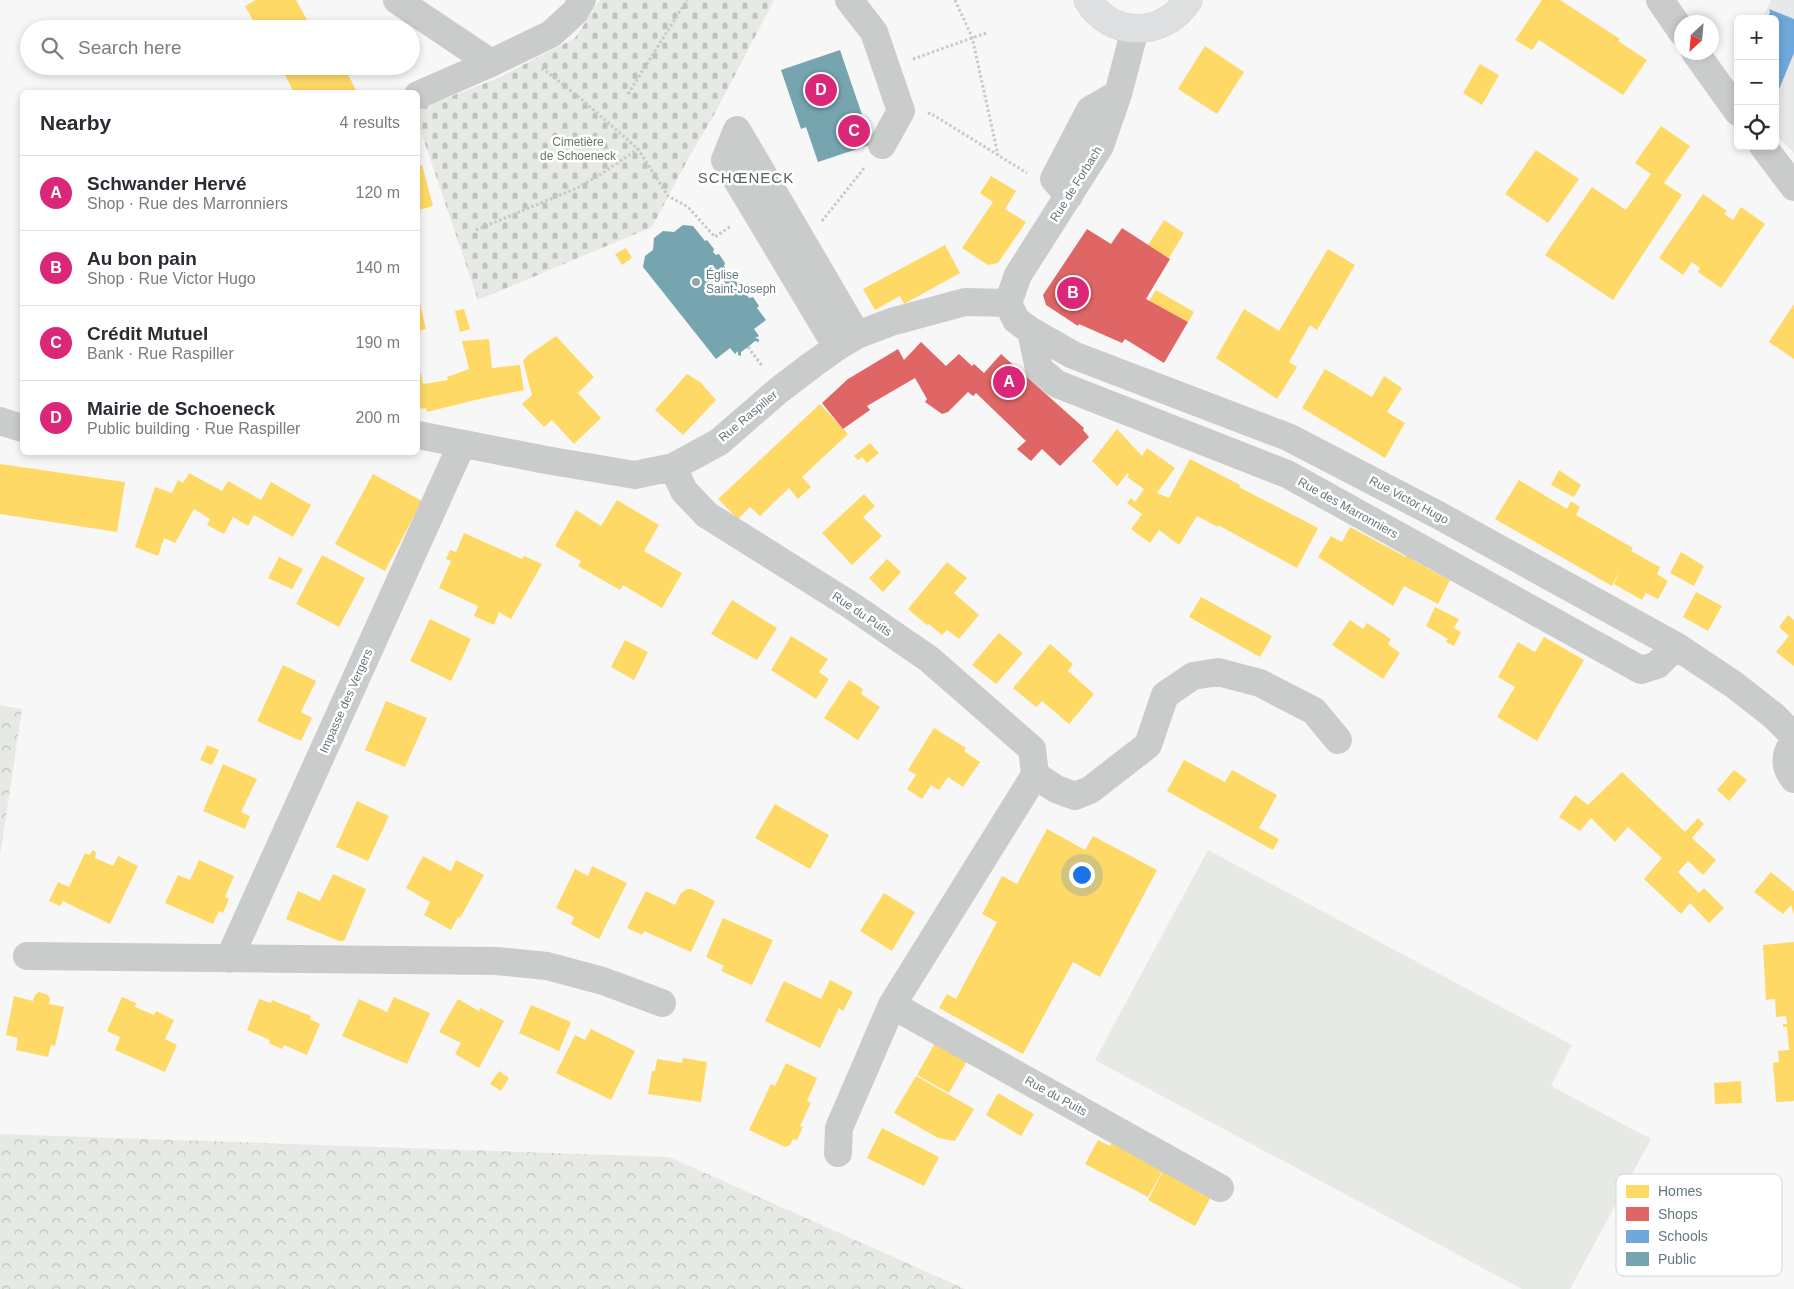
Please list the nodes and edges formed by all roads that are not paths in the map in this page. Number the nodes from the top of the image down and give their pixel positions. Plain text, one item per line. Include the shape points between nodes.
1 (397, 0) edge
2 (582, 0) edge
3 (849, 0) edge
4 (1088, 0) edge
5 (1188, 0) edge
6 (1660, 0) edge
7 (1674, 20) edge
8 (1135, 29) junction
9 (1701, 60) edge
10 (491, 63) junction
11 (420, 94) edge
12 (1734, 106) edge
13 (888, 134) road end
14 (1766, 150) edge
15 (1794, 187) edge
16 (1008, 303) junction
17 (1031, 331) junction
18 (847, 341) junction
19 (0, 421) edge
20 (20, 427) edge
21 (420, 435) edge
22 (462, 444) junction
23 (672, 467) junction
24 (1676, 646) junction
25 (1794, 736) edge
26 (1338, 740) dead end
27 (1794, 742) edge
28 (1035, 775) junction
29 (1794, 779) edge
30 (27, 956) dead end
31 (229, 959) junction
32 (662, 1003) dead end
33 (892, 1005) junction
34 (838, 1153) dead end
35 (1220, 1188) dead end

1 - 10 street
2 - 10 street via 575,12 551,34
3 - 13 street via 874,32 901,111
4 - 8 main road via 1105,19
5 - 8 main road via 1168,21
6 - 7 street
8 - 16 street, Rue de Forbach via 1118,94 1090,110 1054,179 1070,196 1018,275
9 - 12 street
10 - 11 street
14 - 15 street
16 - 17 street, Rue Victor Hugo via 1016,320
16 - 18 street, Rue Raspiller via 965,302 891,322
17 - 24 street, Rue Victor Hugo via 1072,355 1288,438
17 - 24 street, Rue des Marronniers via 1039,369 1058,384 1287,474 1641,670 1657,665
18 - 18 street via 804,244 737,130 724,160
18 - 23 street, Rue Raspiller via 780,390 719,442
19 - 20 street
21 - 22 street, Rue Raspiller
22 - 23 street, Rue Raspiller via 635,475
22 - 31 street, Impasse des Vergers
23 - 28 street, Rue du Puits via 684,491 707,515 852,606 929,659 1032,749
24 - 25 street, Rue Victor Hugo via 1734,684
26 - 28 street via 1314,711 1260,683 1218,672 1193,676 1165,694 1148,745 1090,790 1075,796 1056,790
27 - 29 street via 1786,762
28 - 33 street
30 - 31 street
31 - 32 street via 496,961 547,966 603,980
33 - 34 street via 839,1128
33 - 35 street, Rue du Puits

